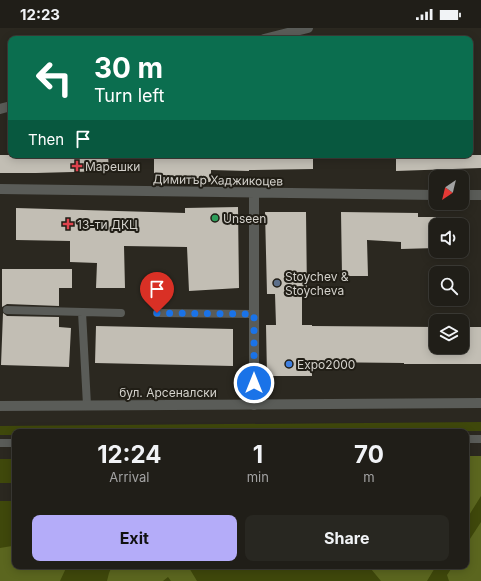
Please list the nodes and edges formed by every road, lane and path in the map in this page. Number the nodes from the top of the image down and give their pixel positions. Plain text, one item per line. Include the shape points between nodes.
1 (308, 28) edge
2 (276, 36) edge
3 (0, 189) edge
4 (254, 193) junction
5 (429, 195) edge
6 (469, 195) edge
7 (481, 195) edge
8 (6, 310) dead end
9 (82, 312) junction
10 (121, 313) dead end
11 (157, 313) dead end
12 (254, 314) junction
13 (481, 403) edge
14 (87, 405) junction
15 (254, 405) junction
16 (0, 406) edge
17 (481, 438) edge
18 (469, 439) edge
19 (0, 443) edge
20 (12, 443) edge

1 - 2 street
3 - 4 street, Димитър Хаджикоцев
4 - 5 street, Димитър Хаджикоцев
4 - 12 street
6 - 7 street
8 - 9 lane
9 - 10 lane
9 - 14 lane
11 - 12 lane
12 - 15 street
13 - 15 street, бул. Арсеналски
14 - 15 street, бул. Арсеналски
14 - 16 street, бул. Арсеналски
17 - 18 lane
19 - 20 lane

